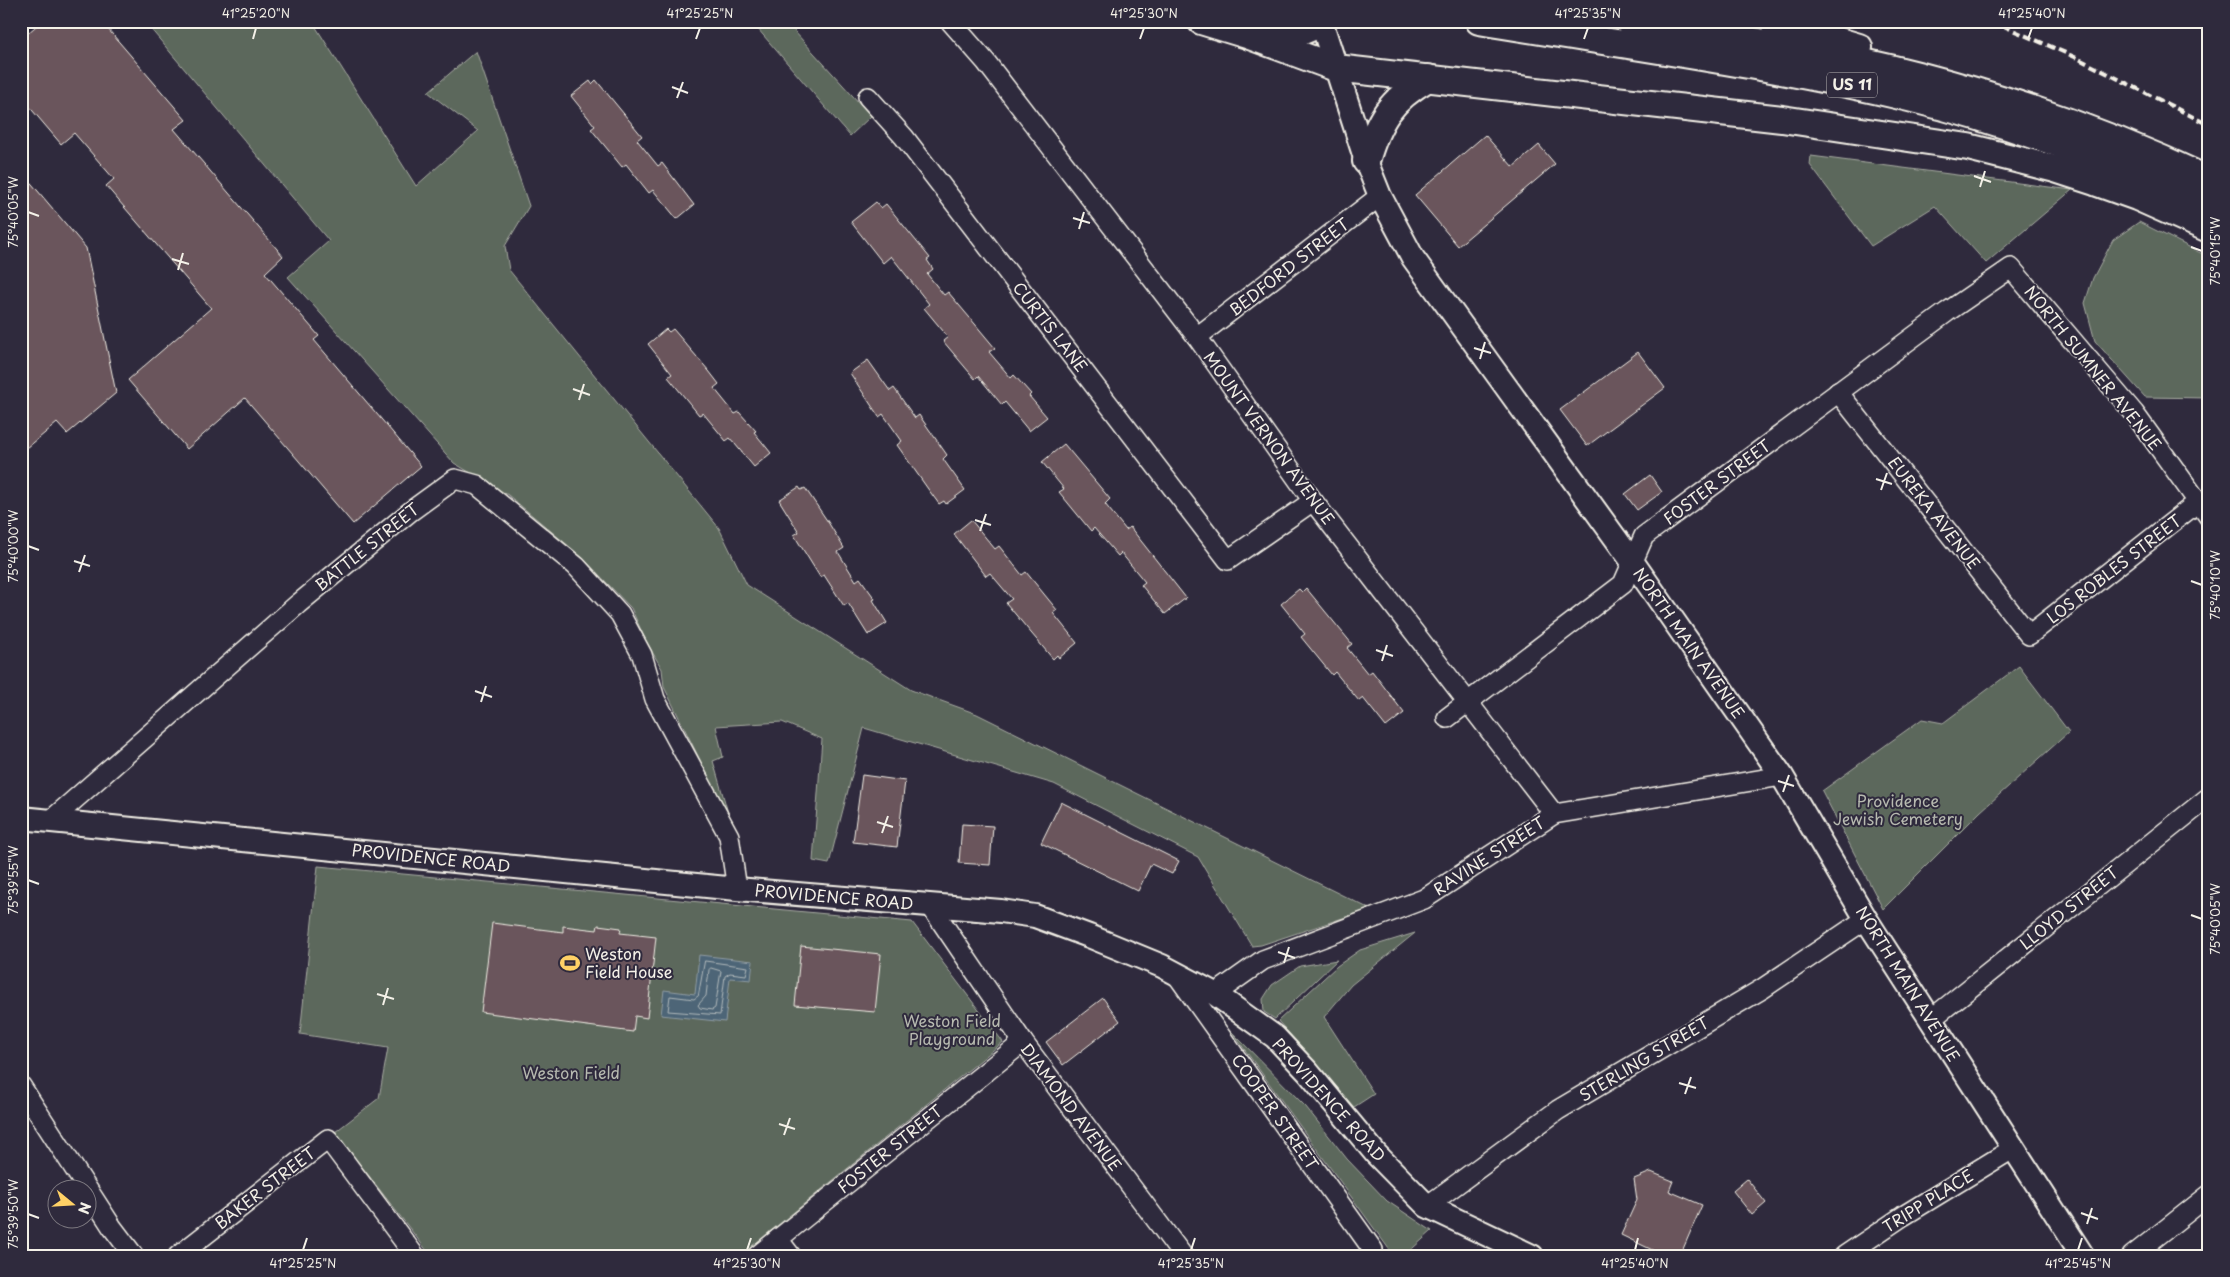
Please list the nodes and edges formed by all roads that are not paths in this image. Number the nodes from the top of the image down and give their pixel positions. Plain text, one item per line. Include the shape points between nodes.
1 (950, 21) edge
2 (1201, 21) edge
3 (1479, 21) edge
4 (1629, 21) edge
5 (1773, 21) edge
6 (1321, 22) edge
7 (1247, 35) junction
8 (1336, 68) junction
9 (1428, 78) junction
10 (868, 97) dead end
11 (2046, 114) junction
12 (1366, 161) junction
13 (2209, 180) edge
14 (1380, 196) junction
15 (2209, 207) edge
16 (2209, 229) edge
17 (2011, 268) joint
18 (1197, 338) junction
19 (1838, 392) junction
20 (1313, 501) junction
21 (2203, 509) edge
22 (1632, 561) junction
23 (2029, 635) joint
24 (1469, 703) junction
25 (1447, 718) dead end
26 (1782, 776) junction
27 (2209, 797) edge
28 (1554, 814) junction
29 (21, 818) edge
30 (50, 821) junction
31 (737, 889) junction
32 (930, 905) junction
33 (1866, 919) junction
34 (1176, 974) junction
35 (1215, 994) junction
36 (1930, 1020) junction
37 (1023, 1042) junction
38 (21, 1086) edge
39 (2014, 1148) junction
40 (2209, 1195) edge
41 (1427, 1206) junction
42 (778, 1239) junction
43 (1373, 1250) dead end
44 (134, 1256) edge
45 (178, 1256) edge
46 (415, 1256) edge
47 (757, 1256) edge
48 (791, 1256) edge
49 (1183, 1256) edge
50 (1532, 1256) edge
51 (1844, 1256) edge
52 (2084, 1256) edge
53 (2132, 1256) edge

1 - 18 street, MOUNT VERNON AVENUE via 986,62
2 - 7 highway
3 - 15 highway, US 11 via 1781,71 1911,98 2029,133 2099,159
4 - 11 highway, US 11 via 1849,59 1917,75
5 - 11 highway via 1887,56
6 - 7 highway via 1280,38
6 - 8 main road, NORTH MAIN AVENUE
7 - 8 highway
8 - 9 highway
8 - 12 main road, NORTH MAIN AVENUE
9 - 12 highway via 1389,108 1373,136
9 - 16 highway via 1782,118 1968,147 2095,182
10 - 20 street, CURTIS LANE via 904,137 1228,560
11 - 13 highway, US 11 via 2108,136
12 - 14 main road, NORTH MAIN AVENUE
14 - 18 street, BEDFORD STREET
14 - 22 main road, NORTH MAIN AVENUE via 1396,229 1428,279
17 - 19 street, FOSTER STREET
17 - 21 street, NORTH SUMNER AVENUE via 2134,413
18 - 20 street, MOUNT VERNON AVENUE
19 - 22 street, FOSTER STREET via 1644,536
19 - 23 street, EUREKA AVENUE
20 - 24 street, MOUNT VERNON AVENUE
21 - 23 street, LOS ROBLES STREET
22 - 24 street, FOSTER STREET via 1623,584
22 - 26 main road, NORTH MAIN AVENUE
24 - 25 street, FOSTER STREET
24 - 28 street, MOUNT VERNON AVENUE
26 - 28 street, RAVINE STREET
26 - 33 main road, NORTH MAIN AVENUE
27 - 36 street, LLOYD STREET
28 - 35 street, RAVINE STREET via 1424,899 1263,960
29 - 30 main road, PROVIDENCE ROAD
30 - 31 main road, PROVIDENCE ROAD
30 - 31 street, BATTLE STREET via 298,604 411,510 455,479 477,485 576,566 620,614 642,655 655,699 729,836
31 - 32 main road, PROVIDENCE ROAD
32 - 34 main road, PROVIDENCE ROAD via 1035,916
32 - 37 street, DIAMOND AVENUE
33 - 36 main road, NORTH MAIN AVENUE
33 - 41 street, STERLING STREET via 1762,989 1558,1110
34 - 35 main road, PROVIDENCE ROAD
34 - 43 street, COOPER STREET
35 - 41 main road, PROVIDENCE ROAD via 1275,1037 1376,1154
36 - 39 main road, NORTH MAIN AVENUE
37 - 42 street, FOSTER STREET
37 - 49 street, DIAMOND AVENUE
38 - 44 street
39 - 51 street, TRIPP PLACE
39 - 52 main road, NORTH MAIN AVENUE
40 - 53 street
41 - 50 main road, PROVIDENCE ROAD
42 - 47 street, FOSTER STREET
42 - 48 street
45 - 46 street, BAKER STREET via 328,1139

